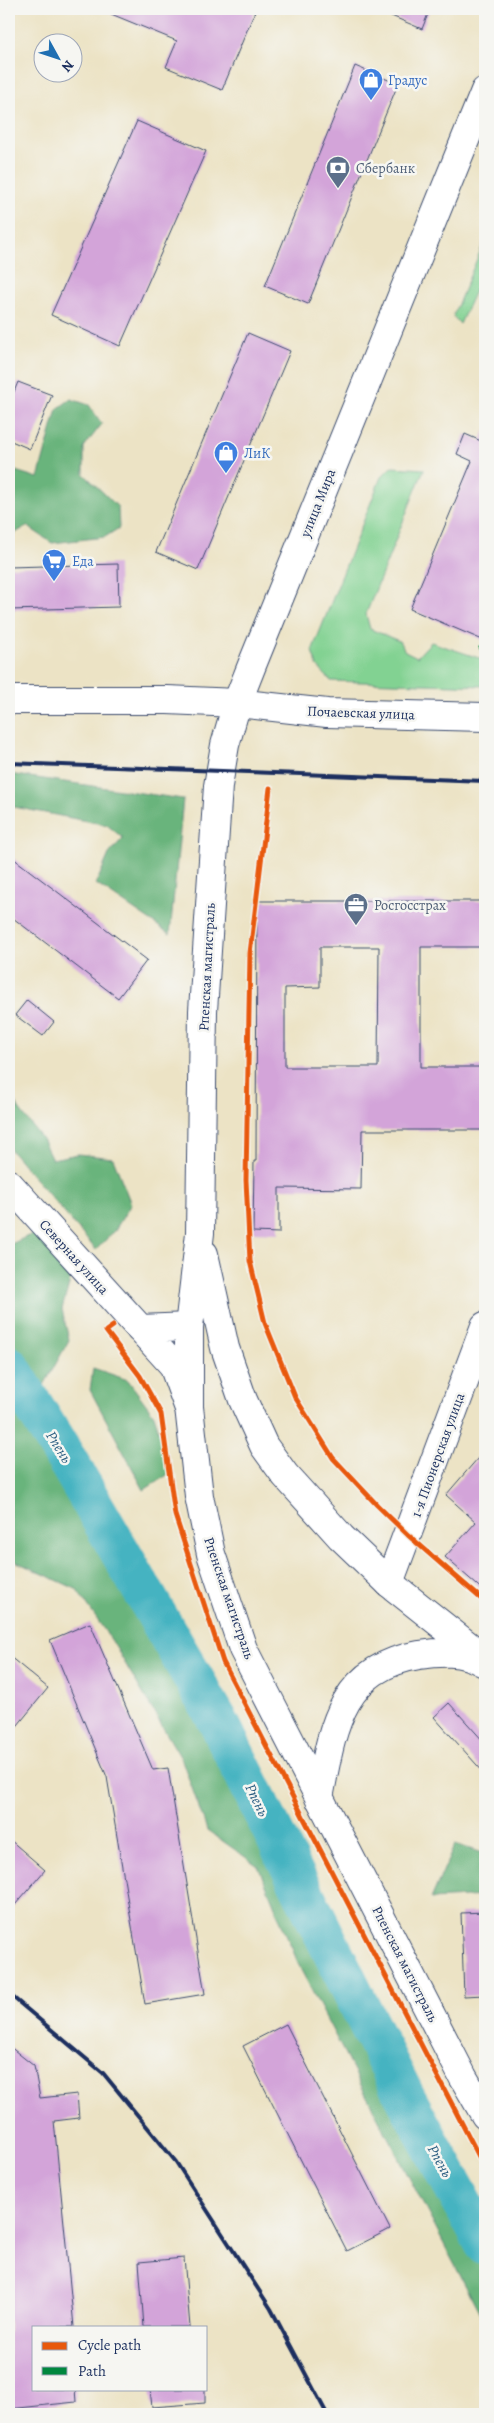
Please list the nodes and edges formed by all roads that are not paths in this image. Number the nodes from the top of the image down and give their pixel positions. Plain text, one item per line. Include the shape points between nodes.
1 (485, 91) edge
2 (9, 700) edge
3 (237, 703) junction
4 (485, 717) edge
5 (9, 1184) edge
6 (200, 1233) junction
7 (485, 1326) edge
8 (189, 1327) junction
9 (140, 1329) junction
10 (189, 1407) junction
11 (389, 1583) junction
12 (485, 1659) edge
13 (485, 1664) edge
14 (319, 1798) junction
15 (463, 2077) junction
16 (485, 2094) edge
17 (485, 2115) edge

1 - 3 main road, улица Мира
2 - 3 main road
3 - 4 main road, Почаевская улица via 327,713
3 - 6 main road, Рпенская магистраль via 218,786 212,871 204,1011
5 - 9 main road, Северная улица
6 - 8 main road, Рпенская магистраль
6 - 11 main road, Рпенская магистраль via 225,1348 242,1400 264,1446 341,1537
7 - 11 main road, 1-я Пионерская улица
8 - 9 main road
8 - 10 main road, Рпенская магистраль
9 - 10 main road, Северная улица via 173,1365
10 - 14 main road, Рпенская магистраль via 199,1496 214,1564 243,1649
11 - 12 main road, Рпенская магистраль
13 - 14 main road via 472,1656 441,1651 386,1663 362,1680 344,1704 332,1735
14 - 15 main road, Рпенская магистраль
15 - 16 main road, Рпенская магистраль
15 - 17 main road, Рпенская магистраль

